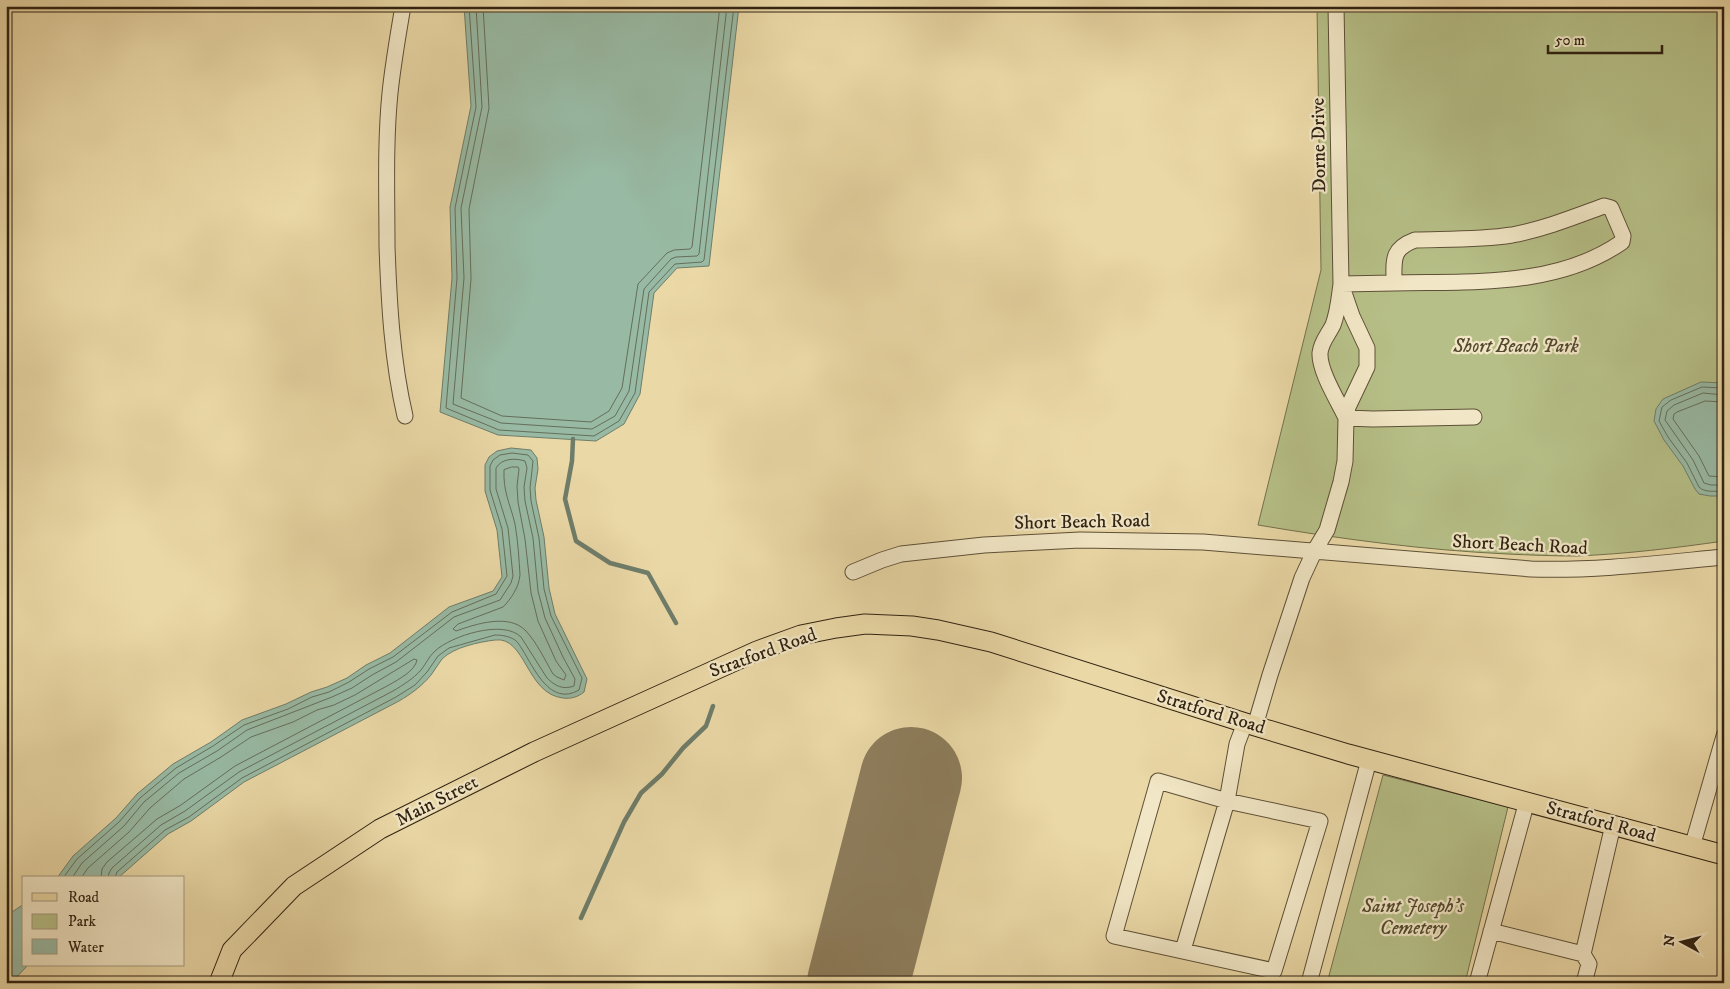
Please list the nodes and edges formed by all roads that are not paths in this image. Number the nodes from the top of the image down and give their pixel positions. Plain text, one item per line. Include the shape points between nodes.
1 (403, 6) edge
2 (1336, 6) edge
3 (1394, 283) junction
4 (1342, 284) junction
5 (405, 416) dead end
6 (1474, 417) dead end
7 (1346, 418) junction
8 (1315, 550) junction
9 (1724, 557) edge
10 (853, 572) dead end
11 (700, 676) joint
12 (1250, 725) junction
13 (1724, 736) edge
14 (1369, 760) junction
15 (1227, 800) junction
16 (1527, 801) junction
17 (1613, 825) junction
18 (1692, 847) junction
19 (1724, 855) edge
20 (1491, 932) junction
21 (1183, 950) junction
22 (1583, 954) junction
23 (219, 983) edge
24 (1309, 983) edge
25 (1477, 983) edge
26 (1584, 983) edge

1 - 5 street via 390,94 387,215 391,329
2 - 4 street, Dorne Drive
3 - 3 street via 1530,277 1590,261 1622,242 1624,236 1611,208 1604,206 1512,235 1415,240 1405,244 1395,255
3 - 4 street
4 - 7 street, Dorne Drive via 1352,316 1366,343 1368,356 1365,373 1351,398
4 - 7 street, Dorne Drive via 1338,309 1321,347 1320,360
6 - 7 street
7 - 8 street, Dorne Drive via 1341,482 1327,530
8 - 9 street, Short Beach Road via 1557,570
8 - 10 street, Short Beach Road via 1203,542 1080,540 984,545 901,554
8 - 12 street
11 - 12 main road, Stratford Road via 800,635 865,624 912,626 991,642
11 - 23 main road, Main Street via 534,752 380,829 294,886 232,950
12 - 14 main road, Stratford Road
12 - 15 street via 1237,744
13 - 18 street
14 - 16 main road, Stratford Road
14 - 24 street
15 - 21 street
15 - 21 street via 1158,781 1114,936
15 - 21 street via 1320,821 1274,972
16 - 17 main road, Stratford Road
16 - 20 street
17 - 18 main road, Stratford Road
17 - 22 street
18 - 19 main road, Stratford Road
20 - 22 street
20 - 25 street
22 - 26 street via 1589,964

